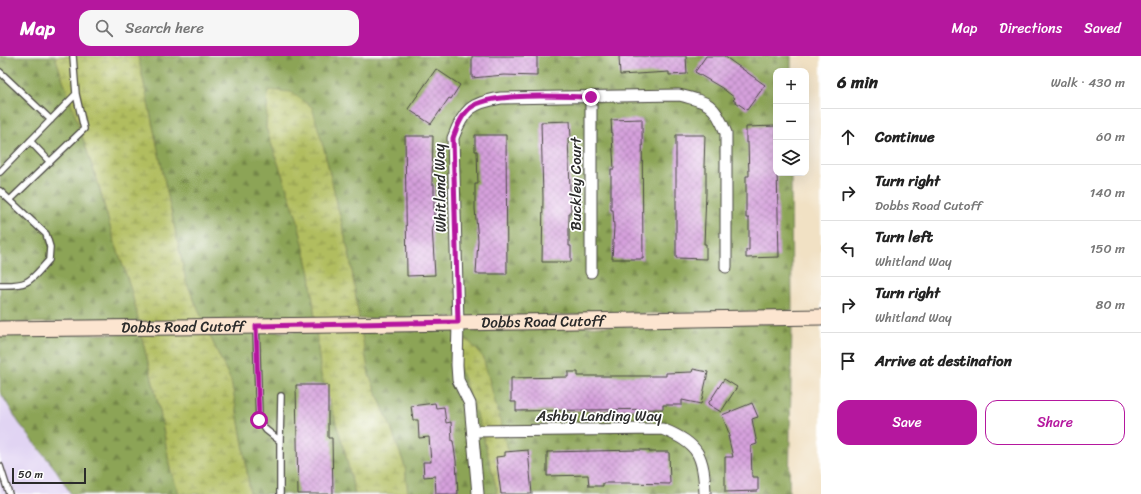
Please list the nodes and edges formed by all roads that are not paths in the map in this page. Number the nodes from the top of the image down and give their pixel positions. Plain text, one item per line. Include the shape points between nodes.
1 (73, 56) edge
2 (0, 72) edge
3 (76, 94) junction
4 (591, 97) junction
5 (52, 120) junction
6 (30, 142) junction
7 (50, 162) junction
8 (0, 172) edge
9 (0, 191) edge
10 (10, 200) junction
11 (726, 267) dead end
12 (591, 272) dead end
13 (0, 285) edge
14 (821, 317) edge
15 (458, 322) junction
16 (256, 326) junction
17 (0, 329) edge
18 (281, 396) dead end
19 (474, 431) junction
20 (280, 441) junction
21 (0, 466) edge
22 (9, 494) edge
23 (280, 494) edge
24 (478, 494) edge
25 (705, 494) edge

1 - 3 lane
2 - 5 lane
3 - 5 lane
3 - 7 lane via 84,129
4 - 11 street, Whitland Way via 679,95 701,100 718,114 726,133
4 - 12 street, Buckley Court
4 - 15 street, Whitland Way via 501,98 482,101 470,108 460,120 453,138
5 - 6 lane
6 - 7 lane
6 - 8 lane
7 - 10 lane
9 - 10 lane
10 - 13 lane via 46,234 50,247 49,260 28,283 18,286
14 - 15 street, Dobbs Road Cutoff
15 - 16 street, Dobbs Road Cutoff
15 - 19 street via 458,380 470,404
16 - 17 street, Dobbs Road Cutoff
16 - 20 lane via 259,420 266,430
18 - 20 lane
19 - 24 street
19 - 25 street, Ashby Landing Way via 662,429 680,436 694,448 702,462
20 - 23 lane
21 - 22 lane

